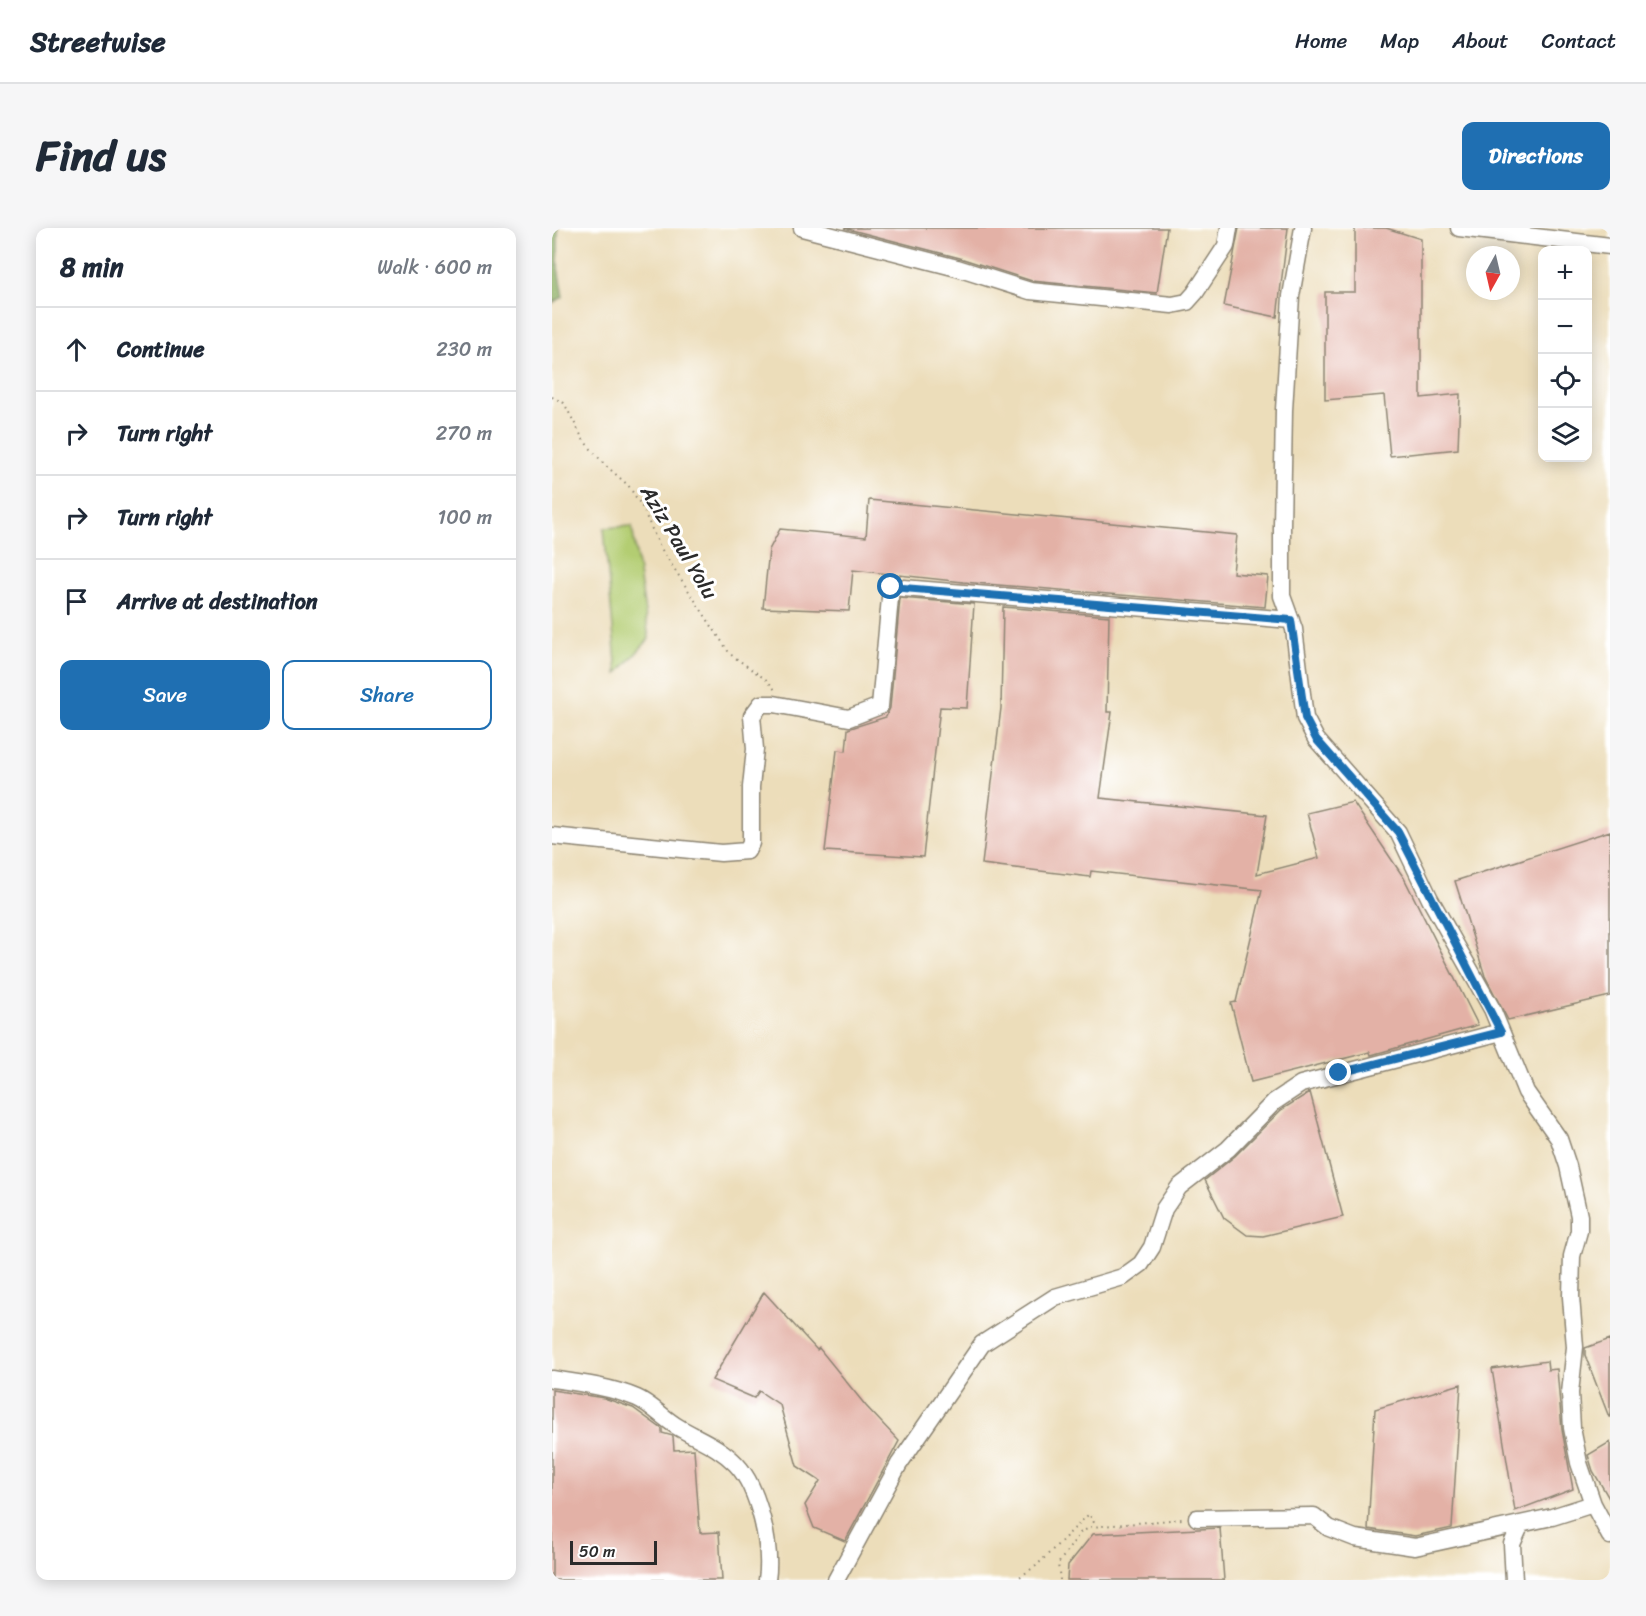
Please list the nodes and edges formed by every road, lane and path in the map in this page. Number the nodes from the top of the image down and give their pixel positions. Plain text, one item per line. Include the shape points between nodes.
1 (802, 228) edge
2 (1229, 228) edge
3 (1303, 228) edge
4 (1459, 228) edge
5 (1564, 228) edge
6 (1549, 239) junction
7 (1610, 246) edge
8 (552, 397) edge
9 (1291, 620) junction
10 (789, 707) junction
11 (552, 836) edge
12 (1501, 1032) junction
13 (552, 1379) edge
14 (1593, 1504) junction
15 (1197, 1518) joint
16 (1521, 1524) junction
17 (1096, 1526) junction
18 (1610, 1536) edge
19 (767, 1580) edge
20 (836, 1580) edge
21 (1015, 1580) edge
22 (1060, 1580) edge
23 (1514, 1580) edge

1 - 2 street via 1030,291 1172,305 1186,302 1195,293 1226,246
3 - 9 street via 1291,296 1284,410 1282,596
4 - 6 street
5 - 6 street
6 - 7 street
8 - 10 path, Aziz Paul Yolu via 564,403 584,441 628,485 665,555 730,654 768,681
9 - 10 street via 891,587 880,706 849,718
9 - 12 street via 1305,718 1316,739 1398,832
10 - 11 street via 761,704 752,716 756,749 751,787 752,843 747,851 721,853
12 - 14 street via 1526,1092 1559,1139 1579,1216 1572,1256 1575,1347 1570,1393 1579,1463
12 - 20 street via 1301,1084 1274,1102 1228,1149 1179,1187 1164,1209 1152,1247 1141,1264 1123,1277 1055,1297 982,1344 899,1464
13 - 19 street via 639,1399 736,1464 749,1482 764,1526
14 - 16 street
14 - 18 street
15 - 16 street via 1314,1516 1329,1528 1355,1538 1415,1547
15 - 17 path
16 - 23 street via 1512,1544
17 - 21 path via 1089,1514 1036,1566
17 - 22 path via 1080,1533 1058,1564

